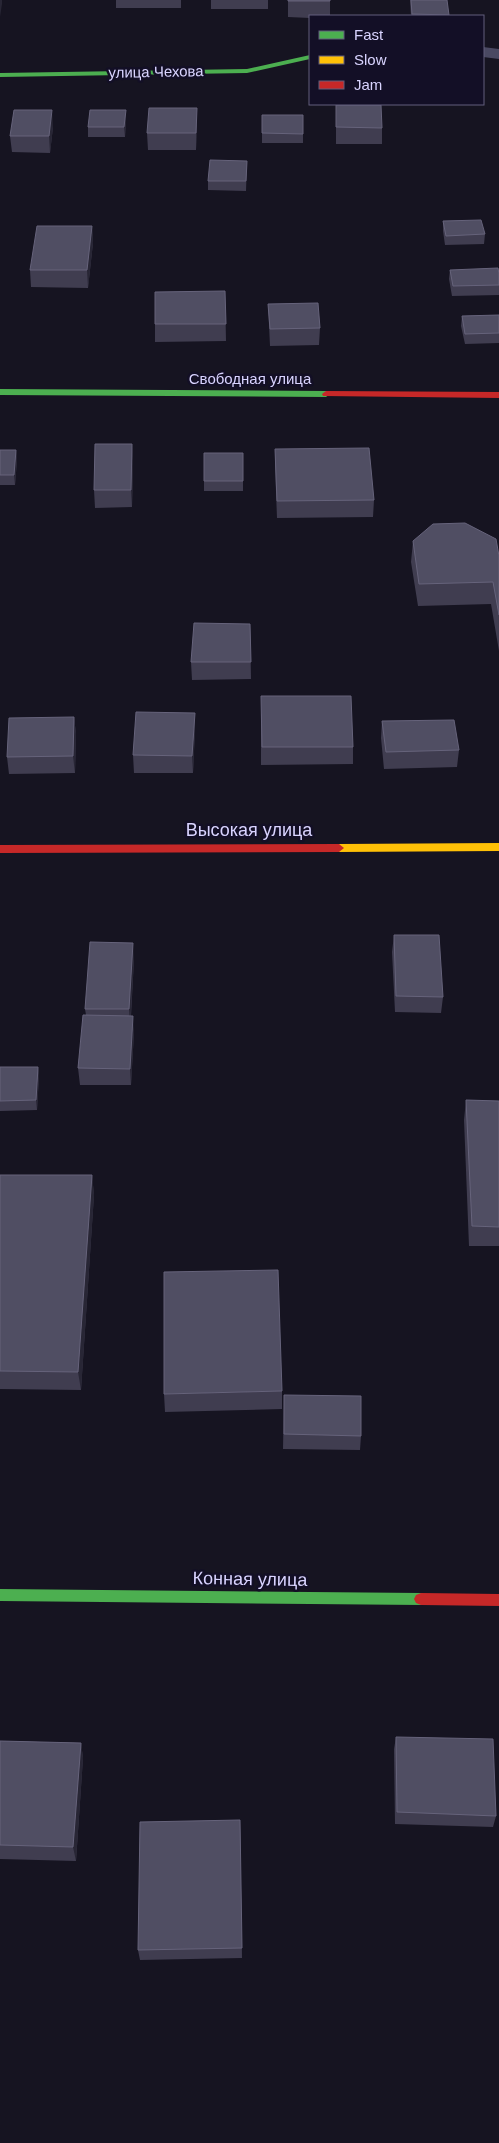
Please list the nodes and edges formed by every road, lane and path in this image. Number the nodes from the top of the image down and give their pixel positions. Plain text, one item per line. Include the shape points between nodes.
1 (484, 52) edge
2 (499, 54) edge
3 (309, 57) edge
4 (0, 75) edge
5 (0, 392) edge
6 (499, 395) edge
7 (499, 847) edge
8 (0, 849) edge
9 (0, 1595) edge
10 (499, 1600) edge

1 - 2 street
3 - 4 street, улица Чехова via 248,71
5 - 6 street, Свободная улица
7 - 8 street, Высокая улица
9 - 10 street, Конная улица

